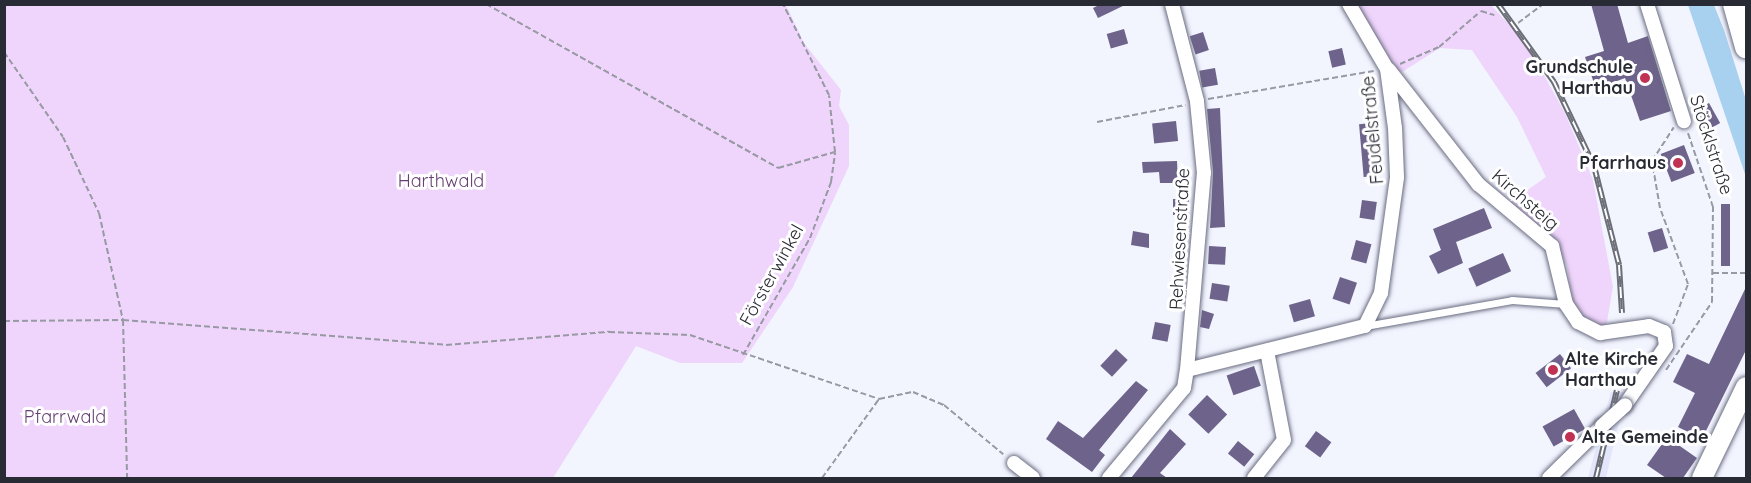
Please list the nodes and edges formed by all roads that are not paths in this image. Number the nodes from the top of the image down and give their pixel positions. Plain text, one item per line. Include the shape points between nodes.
1 (1172, 4) edge
2 (1349, 4) edge
3 (1647, 4) edge
4 (1734, 4) edge
5 (1746, 47) edge
6 (1391, 67) junction
7 (1684, 122) road end
8 (1566, 304) junction
9 (1365, 326) junction
10 (1267, 351) junction
11 (1187, 370) junction
12 (1746, 387) edge
13 (1014, 463) road end
14 (1033, 478) edge
15 (1109, 478) edge
16 (1254, 478) edge
17 (1549, 478) edge
18 (1702, 478) edge

1 - 11 street, Rehwiesenstraße via 1197,102 1204,173
2 - 6 street, Feudelstraße
3 - 7 street, Stöcklstraße
4 - 5 main road
6 - 8 street, Kirchsteig via 1478,184 1552,246
6 - 9 street, Feudelstraße via 1396,198 1381,293
8 - 9 lane via 1512,300
8 - 17 street, Kirchsteig, bridge via 1592,332 1635,327 1664,332 1666,346 1625,405
9 - 10 street
10 - 11 street
10 - 16 street via 1284,440
11 - 15 street, Rehwiesenstraße via 1184,388
12 - 18 main road
13 - 14 street

